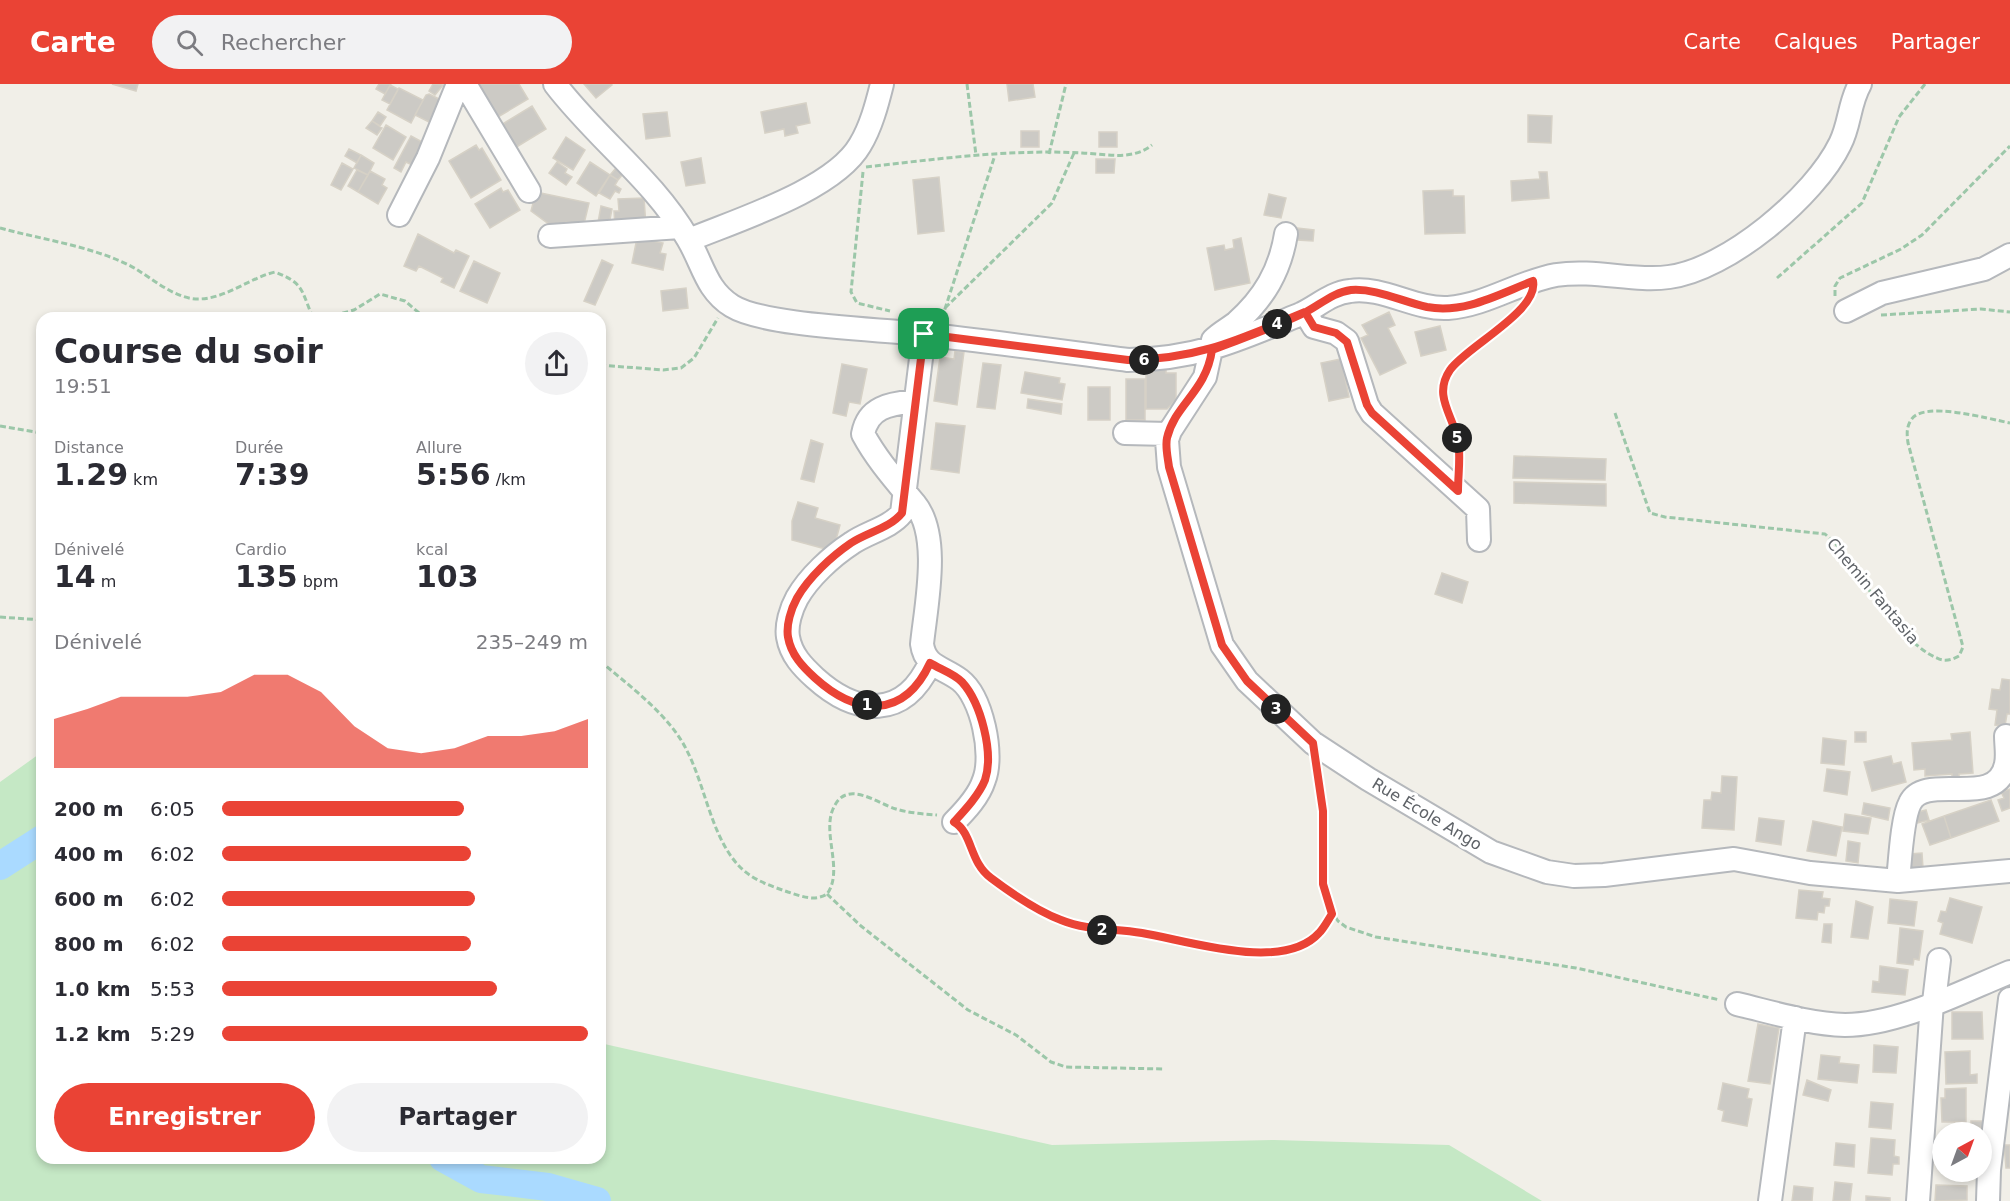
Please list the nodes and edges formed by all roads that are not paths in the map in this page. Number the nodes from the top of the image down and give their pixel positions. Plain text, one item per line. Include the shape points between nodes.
1 (458, 84) edge
2 (465, 84) edge
3 (555, 84) edge
4 (882, 84) edge
5 (1860, 84) edge
6 (529, 191) dead end
7 (399, 215) dead end
8 (685, 233) junction
9 (1286, 234) dead end
10 (550, 236) dead end
11 (2010, 255) edge
12 (1846, 311) road end
13 (1305, 312) junction
14 (927, 325) junction
15 (1212, 350) junction
16 (915, 402) junction
17 (1125, 433) dead end
18 (1169, 434) junction
19 (905, 495) junction
20 (1479, 540) dead end
21 (930, 663) junction
22 (2006, 736) dead end
23 (954, 822) road end
24 (2010, 871) edge
25 (1898, 881) junction
26 (1939, 960) dead end
27 (2010, 972) edge
28 (2010, 999) edge
29 (1933, 1003) junction
30 (1737, 1004) road end
31 (1795, 1018) junction
32 (2006, 1059) edge
33 (2002, 1134) edge
34 (1770, 1201) edge
35 (1918, 1201) edge
36 (1988, 1201) edge

1 - 7 street via 428,158
2 - 6 street
3 - 8 street
4 - 8 street via 860,146 837,171 794,196
5 - 13 street via 1853,95 1841,142 1809,187 1780,214 1706,268 1667,278 1556,275 1462,306 1430,307 1353,290 1332,296
8 - 10 street
8 - 14 street via 708,283 733,307 769,319
9 - 15 street via 1280,265 1272,281 1237,321 1213,340
11 - 12 street via 1984,269 1882,293
13 - 15 street
13 - 20 street via 1314,327 1336,333 1347,342 1372,413 1458,491 1485,505
14 - 15 street via 1128,360
14 - 16 street
15 - 18 street, Rue École Ango via 1205,378
16 - 19 street
16 - 19 street via 877,408 865,422 863,434
17 - 18 street
18 - 25 street, Rue École Ango via 1169,467 1222,645 1247,681 1313,743 1368,779 1491,852 1547,872 1604,875 1734,859 1810,873
19 - 21 street via 916,505 927,531 930,565 922,644 923,656
19 - 21 street via 902,513 896,520 851,543 810,579 797,598 787,635 792,653 807,671 841,699 862,705 900,700 913,691
21 - 23 street via 961,680 972,694 980,710 985,739 985,780
22 - 25 street via 2006,764 1993,783 1983,788 1927,791 1914,796 1907,814
24 - 25 street, Rue École Ango
26 - 29 street
27 - 29 street
28 - 32 street
29 - 31 street via 1867,1023 1844,1025
29 - 35 street
30 - 31 street
31 - 34 street
32 - 33 street
33 - 36 street

